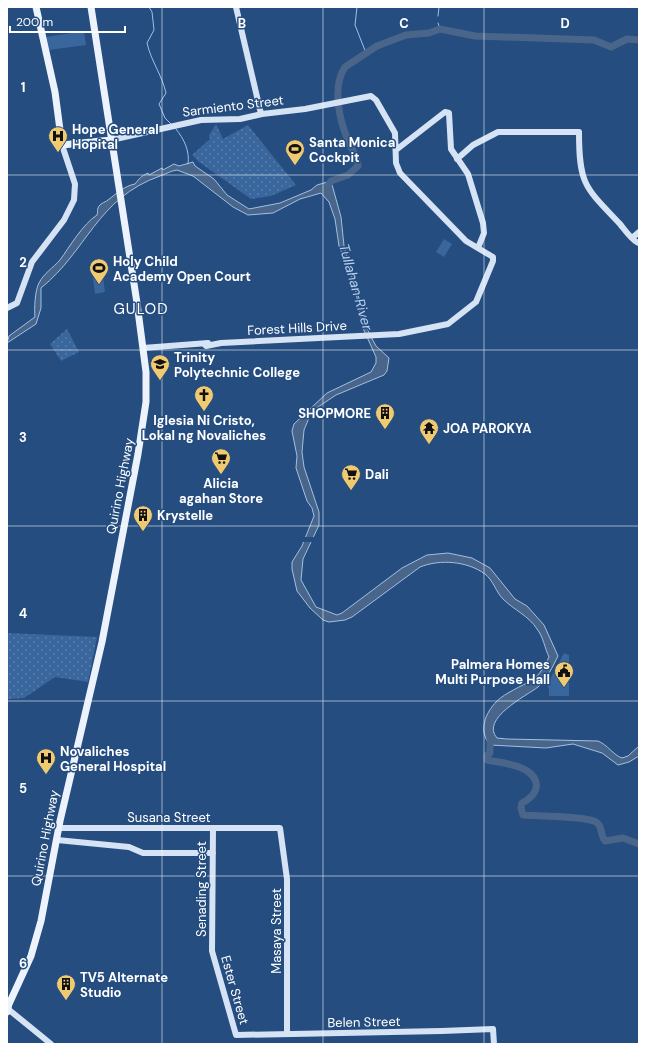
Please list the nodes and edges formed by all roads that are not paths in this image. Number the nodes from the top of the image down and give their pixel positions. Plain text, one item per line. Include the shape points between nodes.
1 (36, 7) edge
2 (91, 7) edge
3 (236, 7) edge
4 (261, 114) junction
5 (111, 140) junction
6 (62, 145) junction
7 (396, 150) junction
8 (457, 159) junction
9 (639, 232) edge
10 (632, 238) junction
11 (639, 244) edge
12 (478, 248) junction
13 (7, 308) edge
14 (143, 348) junction
15 (59, 828) junction
16 (213, 828) junction
17 (280, 828) joint
18 (57, 840) junction
19 (213, 853) junction
20 (212, 951) joint
21 (8, 1011) edge
22 (287, 1034) junction
23 (236, 1035) joint
24 (51, 1044) edge
25 (494, 1044) edge

1 - 6 main road via 55,92
2 - 5 main road, Quirino Highway
3 - 4 street
4 - 5 street, Sarmiento Street via 240,120 200,120
4 - 7 street, Sarmiento Street via 373,97 395,133
5 - 6 main road, Sarmiento Street
5 - 14 main road, Quirino Highway
6 - 13 street via 75,184 72,205 64,220 32,262 17,302
7 - 8 street via 448,112 451,149
7 - 12 street via 397,167 403,176 466,241
8 - 10 street via 498,132 578,132 579,163 585,184
8 - 12 street via 468,174 483,223 484,233
9 - 10 street
10 - 11 street
12 - 14 street, Forest Hills Drive via 492,255 493,261 478,299 455,321 443,326 405,334
14 - 15 main road, Quirino Highway via 147,394 141,441 102,642
15 - 16 street, Susana Street
15 - 18 main road, Quirino Highway
16 - 17 street, Susana Street
16 - 19 street, Senading Street
17 - 22 street, Masaya Street via 287,879
18 - 19 street via 129,847 143,853
18 - 21 main road, Quirino Highway via 37,938 22,983
19 - 20 street, Senading Street
20 - 23 street, Ester Street
21 - 24 street
22 - 23 street, Belen Street
22 - 25 street, Belen Street via 493,1029

